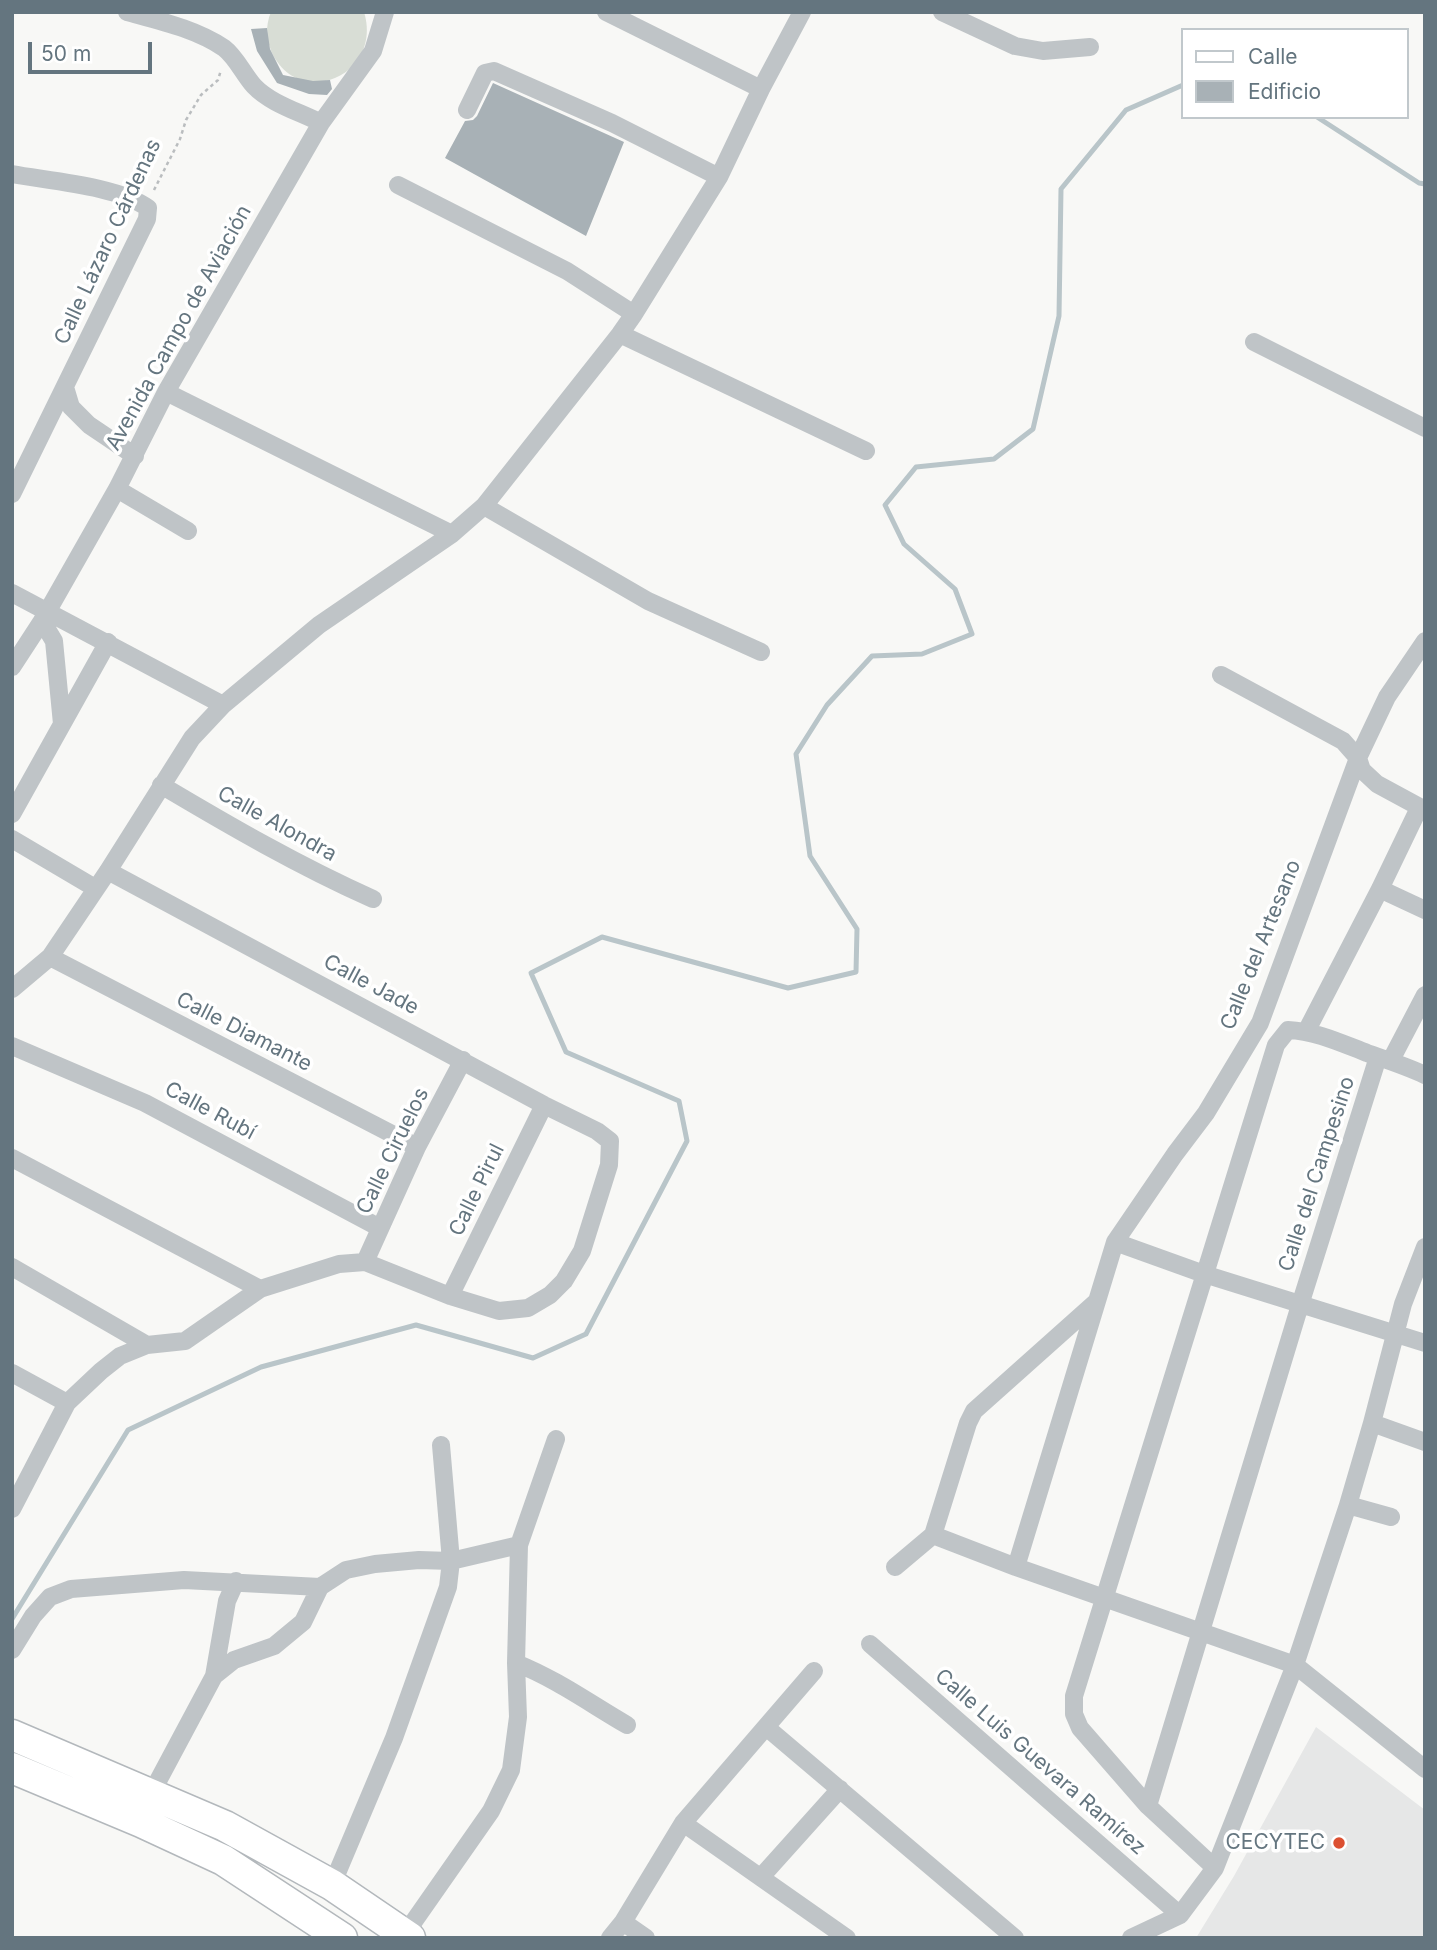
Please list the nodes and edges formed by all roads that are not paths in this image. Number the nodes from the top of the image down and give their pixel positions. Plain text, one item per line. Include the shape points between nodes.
1 (127, 12) edge
2 (385, 12) edge
3 (606, 12) edge
4 (802, 12) edge
5 (942, 12) edge
6 (1090, 47) dead end
7 (761, 89) junction
8 (467, 110) dead end
9 (321, 122) junction
10 (12, 174) edge
11 (719, 177) junction
12 (398, 185) dead end
13 (634, 314) junction
14 (620, 334) junction
15 (1254, 342) dead end
16 (65, 387) junction
17 (166, 392) junction
18 (1425, 428) edge
19 (866, 451) dead end
20 (135, 456) junction
21 (117, 489) junction
22 (12, 494) edge
23 (484, 506) junction
24 (188, 531) dead end
25 (452, 534) junction
26 (12, 593) edge
27 (45, 617) junction
28 (1425, 641) edge
29 (108, 642) junction
30 (761, 652) dead end
31 (12, 667) edge
32 (1221, 675) dead end
33 (223, 705) junction
34 (62, 724) junction
35 (1358, 758) junction
36 (161, 785) junction
37 (1422, 809) edge
38 (12, 814) edge
39 (12, 839) edge
40 (108, 871) junction
41 (95, 888) junction
42 (1380, 889) junction
43 (373, 898) dead end
44 (1425, 910) edge
45 (50, 957) junction
46 (12, 989) edge
47 (1425, 995) edge
48 (1307, 1030) junction
49 (12, 1046) edge
50 (1385, 1058) junction
51 (463, 1060) junction
52 (1425, 1075) edge
53 (544, 1105) junction
54 (417, 1147) junction
55 (12, 1158) edge
56 (380, 1228) junction
57 (1115, 1242) junction
58 (1425, 1247) edge
59 (365, 1262) junction
60 (12, 1267) edge
61 (1204, 1274) junction
62 (260, 1289) junction
63 (450, 1296) junction
64 (1096, 1302) junction
65 (1300, 1305) junction
66 (1393, 1335) junction
67 (1425, 1343) edge
68 (147, 1345) junction
69 (12, 1373) edge
70 (67, 1403) junction
71 (1373, 1423) junction
72 (556, 1439) dead end
73 (1425, 1442) edge
74 (442, 1445) dead end
75 (14, 1504) edge
76 (1349, 1505) junction
77 (1391, 1517) dead end
78 (933, 1535) junction
79 (519, 1545) junction
80 (451, 1562) junction
81 (895, 1567) dead end
82 (1016, 1567) junction
83 (236, 1581) junction
84 (320, 1587) junction
85 (1104, 1598) junction
86 (1201, 1632) junction
87 (870, 1644) dead end
88 (12, 1650) edge
89 (516, 1663) junction
90 (1295, 1665) junction
91 (814, 1671) dead end
92 (214, 1676) junction
93 (627, 1726) dead end
94 (766, 1727) junction
95 (12, 1735) edge
96 (12, 1768) edge
97 (1425, 1769) edge
98 (840, 1789) junction
99 (151, 1794) junction
100 (1148, 1806) junction
101 (683, 1823) junction
102 (1215, 1868) junction
103 (761, 1877) junction
104 (332, 1885) junction
105 (1180, 1915) junction
106 (623, 1922) junction
107 (1156, 1931) edge
108 (408, 1936) edge
109 (342, 1938) edge
110 (610, 1938) edge
111 (646, 1938) edge
112 (846, 1938) edge
113 (1015, 1938) edge
114 (1131, 1938) edge

1 - 9 street via 208,38 227,50 256,88
2 - 9 street, Avenida Campo de Aviación via 373,51
3 - 7 street
4 - 7 street
5 - 6 street via 1014,46 1043,51
7 - 11 street
8 - 11 street via 485,74 494,71
9 - 17 street, Avenida Campo de Aviación
10 - 16 street, Calle Lázaro Cárdenas via 101,190 137,200 148,208 147,219
11 - 13 street
12 - 13 street via 566,271
13 - 14 street
14 - 19 street
14 - 23 street
15 - 18 street
16 - 20 street via 71,407 89,425
16 - 22 street, Calle Lázaro Cárdenas
17 - 20 street, Avenida Campo de Aviación
17 - 25 street
20 - 21 street, Avenida Campo de Aviación
21 - 24 street
21 - 27 street, Avenida Campo de Aviación
23 - 25 street
23 - 30 street via 648,601
25 - 33 street via 319,625
26 - 27 street
27 - 29 street
27 - 31 street, Avenida Campo de Aviación
27 - 34 street via 54,641
28 - 35 street, Calle del Artesano via 1387,697
29 - 33 street
29 - 34 street
32 - 35 street via 1343,741
33 - 36 street via 192,738
34 - 38 street
35 - 37 street via 1362,770 1377,784
35 - 57 street, Calle del Artesano via 1260,1023 1206,1113
36 - 40 street
36 - 43 street, Calle Alondra via 251,838
37 - 42 street
39 - 41 street
40 - 41 street
40 - 51 street, Calle Jade
41 - 45 street
42 - 44 street
42 - 48 street
45 - 46 street
45 - 54 street, Calle Diamante
47 - 50 street, Calle del Campesino
48 - 50 street
48 - 61 street via 1288,1030 1276,1045
49 - 56 street, Calle Rubí via 145,1103
50 - 52 street
50 - 65 street, Calle del Campesino
51 - 53 street, Calle Jade
51 - 54 street, Calle Ciruelos
53 - 63 street, Calle Pirul
53 - 63 street, Calle Jade via 610,1141 609,1166 582,1251 564,1281 528,1308 499,1311
54 - 56 street, Calle Ciruelos
55 - 62 street
56 - 59 street, Calle Ciruelos
57 - 61 street
57 - 64 street, Calle del Artesano
58 - 66 street
59 - 62 street via 340,1264
59 - 63 street
60 - 68 street
61 - 65 street
61 - 85 street
62 - 68 street via 185,1341
64 - 78 street via 974,1411
64 - 82 street, Calle del Artesano
65 - 66 street
65 - 86 street, Calle del Campesino
66 - 67 street
66 - 71 street
68 - 70 street via 120,1356
69 - 70 street
70 - 75 street
71 - 73 street
71 - 76 street
72 - 79 street
74 - 80 street
76 - 77 street
76 - 90 street
78 - 81 street
78 - 82 street
79 - 80 street
79 - 89 street
80 - 84 street via 375,1564 346,1570
80 - 104 street via 448,1587 403,1714
82 - 85 street
83 - 84 street
83 - 88 street via 184,1580 71,1589 50,1597
83 - 92 street via 227,1601
84 - 92 street via 303,1622 274,1646 234,1660
85 - 86 street
85 - 100 street via 1074,1696 1074,1714 1080,1728
86 - 90 street
86 - 100 street, Calle del Campesino
87 - 105 street, Calle Luis Guevara Ramírez
89 - 93 street via 575,1691
89 - 108 street via 518,1717 511,1770 491,1811
90 - 97 street
90 - 102 street
91 - 94 street
92 - 99 street
94 - 98 street
94 - 101 street
95 - 99 main road
96 - 109 main road via 223,1860
98 - 103 street
98 - 113 street
99 - 104 main road via 225,1826
100 - 102 street
101 - 103 street
101 - 106 street
102 - 105 street
103 - 112 street
104 - 108 main road
105 - 107 street
106 - 110 street
106 - 111 street
107 - 114 street

